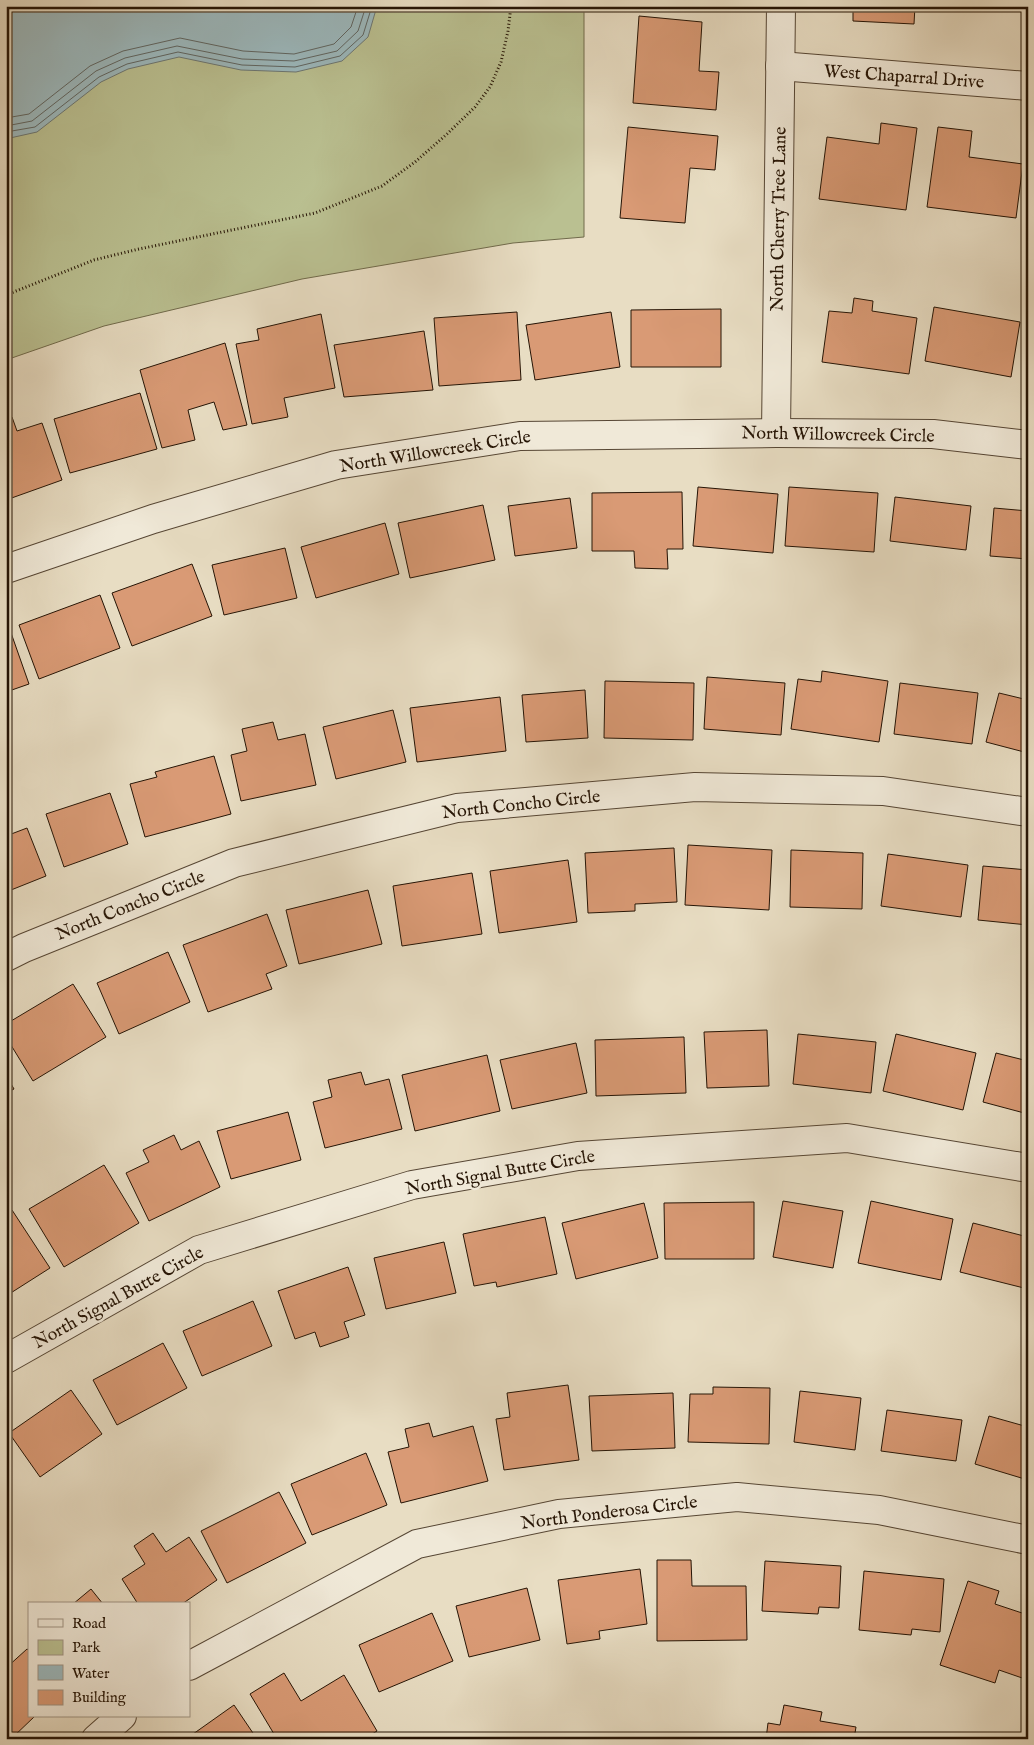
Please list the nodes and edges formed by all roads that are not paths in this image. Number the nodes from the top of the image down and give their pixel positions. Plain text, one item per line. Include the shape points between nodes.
1 (781, 6) edge
2 (780, 66) junction
3 (1028, 86) edge
4 (776, 433) junction
5 (1028, 445) edge
6 (6, 569) edge
7 (1028, 812) edge
8 (6, 957) edge
9 (1028, 1168) edge
10 (6, 1358) edge
11 (1028, 1540) edge
12 (190, 1665) edge
13 (120, 1718) edge
14 (96, 1739) edge

1 - 2 street, North Cherry Tree Lane
2 - 3 street, West Chaparral Drive
2 - 4 street, North Cherry Tree Lane
4 - 5 street, North Willowcreek Circle via 933,434
4 - 6 street, North Willowcreek Circle via 520,436 336,465 153,519
7 - 8 street, North Concho Circle via 884,791 695,787 458,808 234,863
9 - 10 street, North Signal Butte Circle via 847,1138 578,1156 412,1186 199,1250
11 - 12 street, North Ponderosa Circle via 879,1510 737,1496 559,1514 417,1544
13 - 14 street

